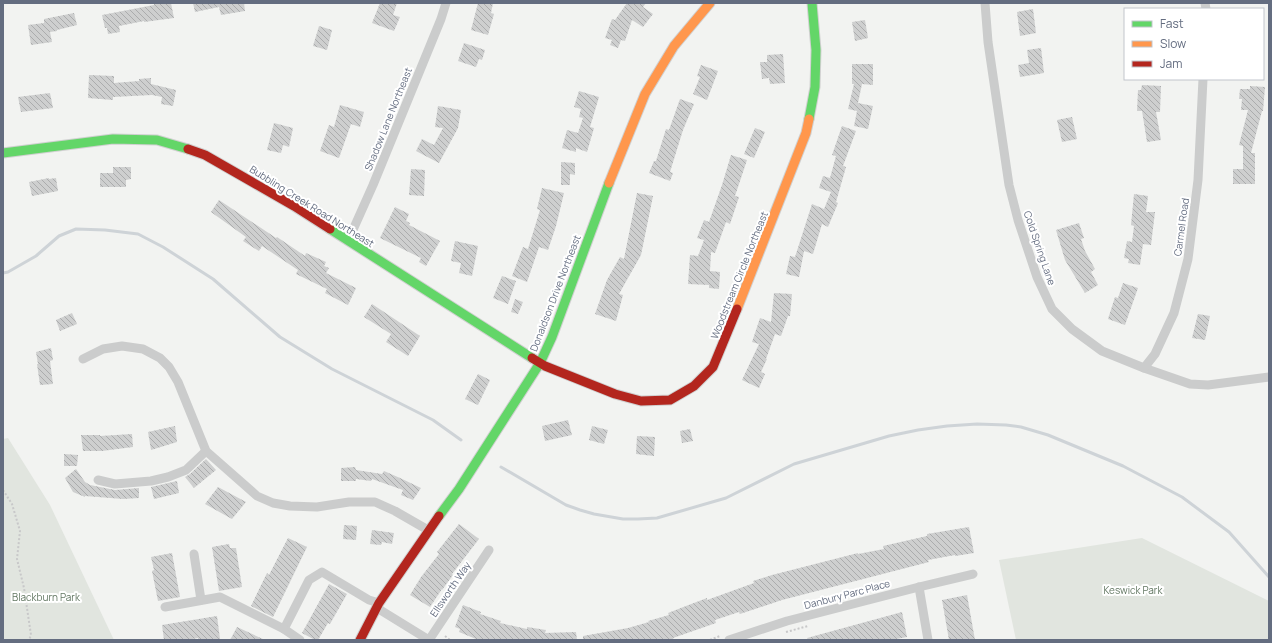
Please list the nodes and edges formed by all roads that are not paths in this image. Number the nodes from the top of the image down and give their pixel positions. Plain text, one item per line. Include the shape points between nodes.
1 (446, 3) edge
2 (710, 3) edge
3 (812, 3) edge
4 (985, 3) edge
5 (1203, 80) edge
6 (3, 154) edge
7 (348, 241) junction
8 (82, 359) dead end
9 (540, 363) junction
10 (1144, 368) junction
11 (1269, 377) edge
12 (206, 451) junction
13 (98, 480) dead end
14 (428, 530) junction
15 (489, 550) dead end
16 (194, 554) dead end
17 (973, 574) dead end
18 (918, 587) junction
19 (201, 600) junction
20 (378, 606) junction
21 (165, 607) dead end
22 (284, 629) junction
23 (726, 638) edge
24 (300, 640) edge
25 (360, 640) edge
26 (429, 640) edge
27 (928, 640) edge

1 - 7 street, Shadow Lane Northeast
2 - 9 street, Donaldson Drive Northeast via 674,46 645,94
3 - 9 street, Woodstream Circle Northeast via 816,50 815,87 806,133 713,368 694,386 670,400 641,401 615,394
4 - 10 street, Cold Spring Lane via 988,42 1009,185 1037,277 1052,309 1072,329 1102,351
5 - 10 street, Carmel Road via 1198,180 1188,259 1174,313 1155,354
6 - 7 street, Bubbling Creek Road Northeast via 113,139 156,140 182,146 206,154
7 - 9 street, Bubbling Creek Road Northeast
8 - 12 street via 103,349 122,346 143,349 160,358 178,382
9 - 14 street, Donaldson Drive Northeast via 459,489
10 - 11 street, Cold Spring Lane via 1190,384 1208,385
12 - 13 street via 186,470 168,477 115,484
12 - 14 street via 257,496 273,503 317,507 349,502 375,502
14 - 20 street, Donaldson Drive Northeast
15 - 26 street, Ellsworth Way
16 - 19 street
17 - 18 street, Danbury Parc Place
18 - 23 street, Danbury Parc Place
18 - 27 street
19 - 21 street
19 - 22 street via 220,597
20 - 22 street via 322,572 309,580
20 - 25 street, Donaldson Drive Northeast
20 - 26 street
22 - 24 street

